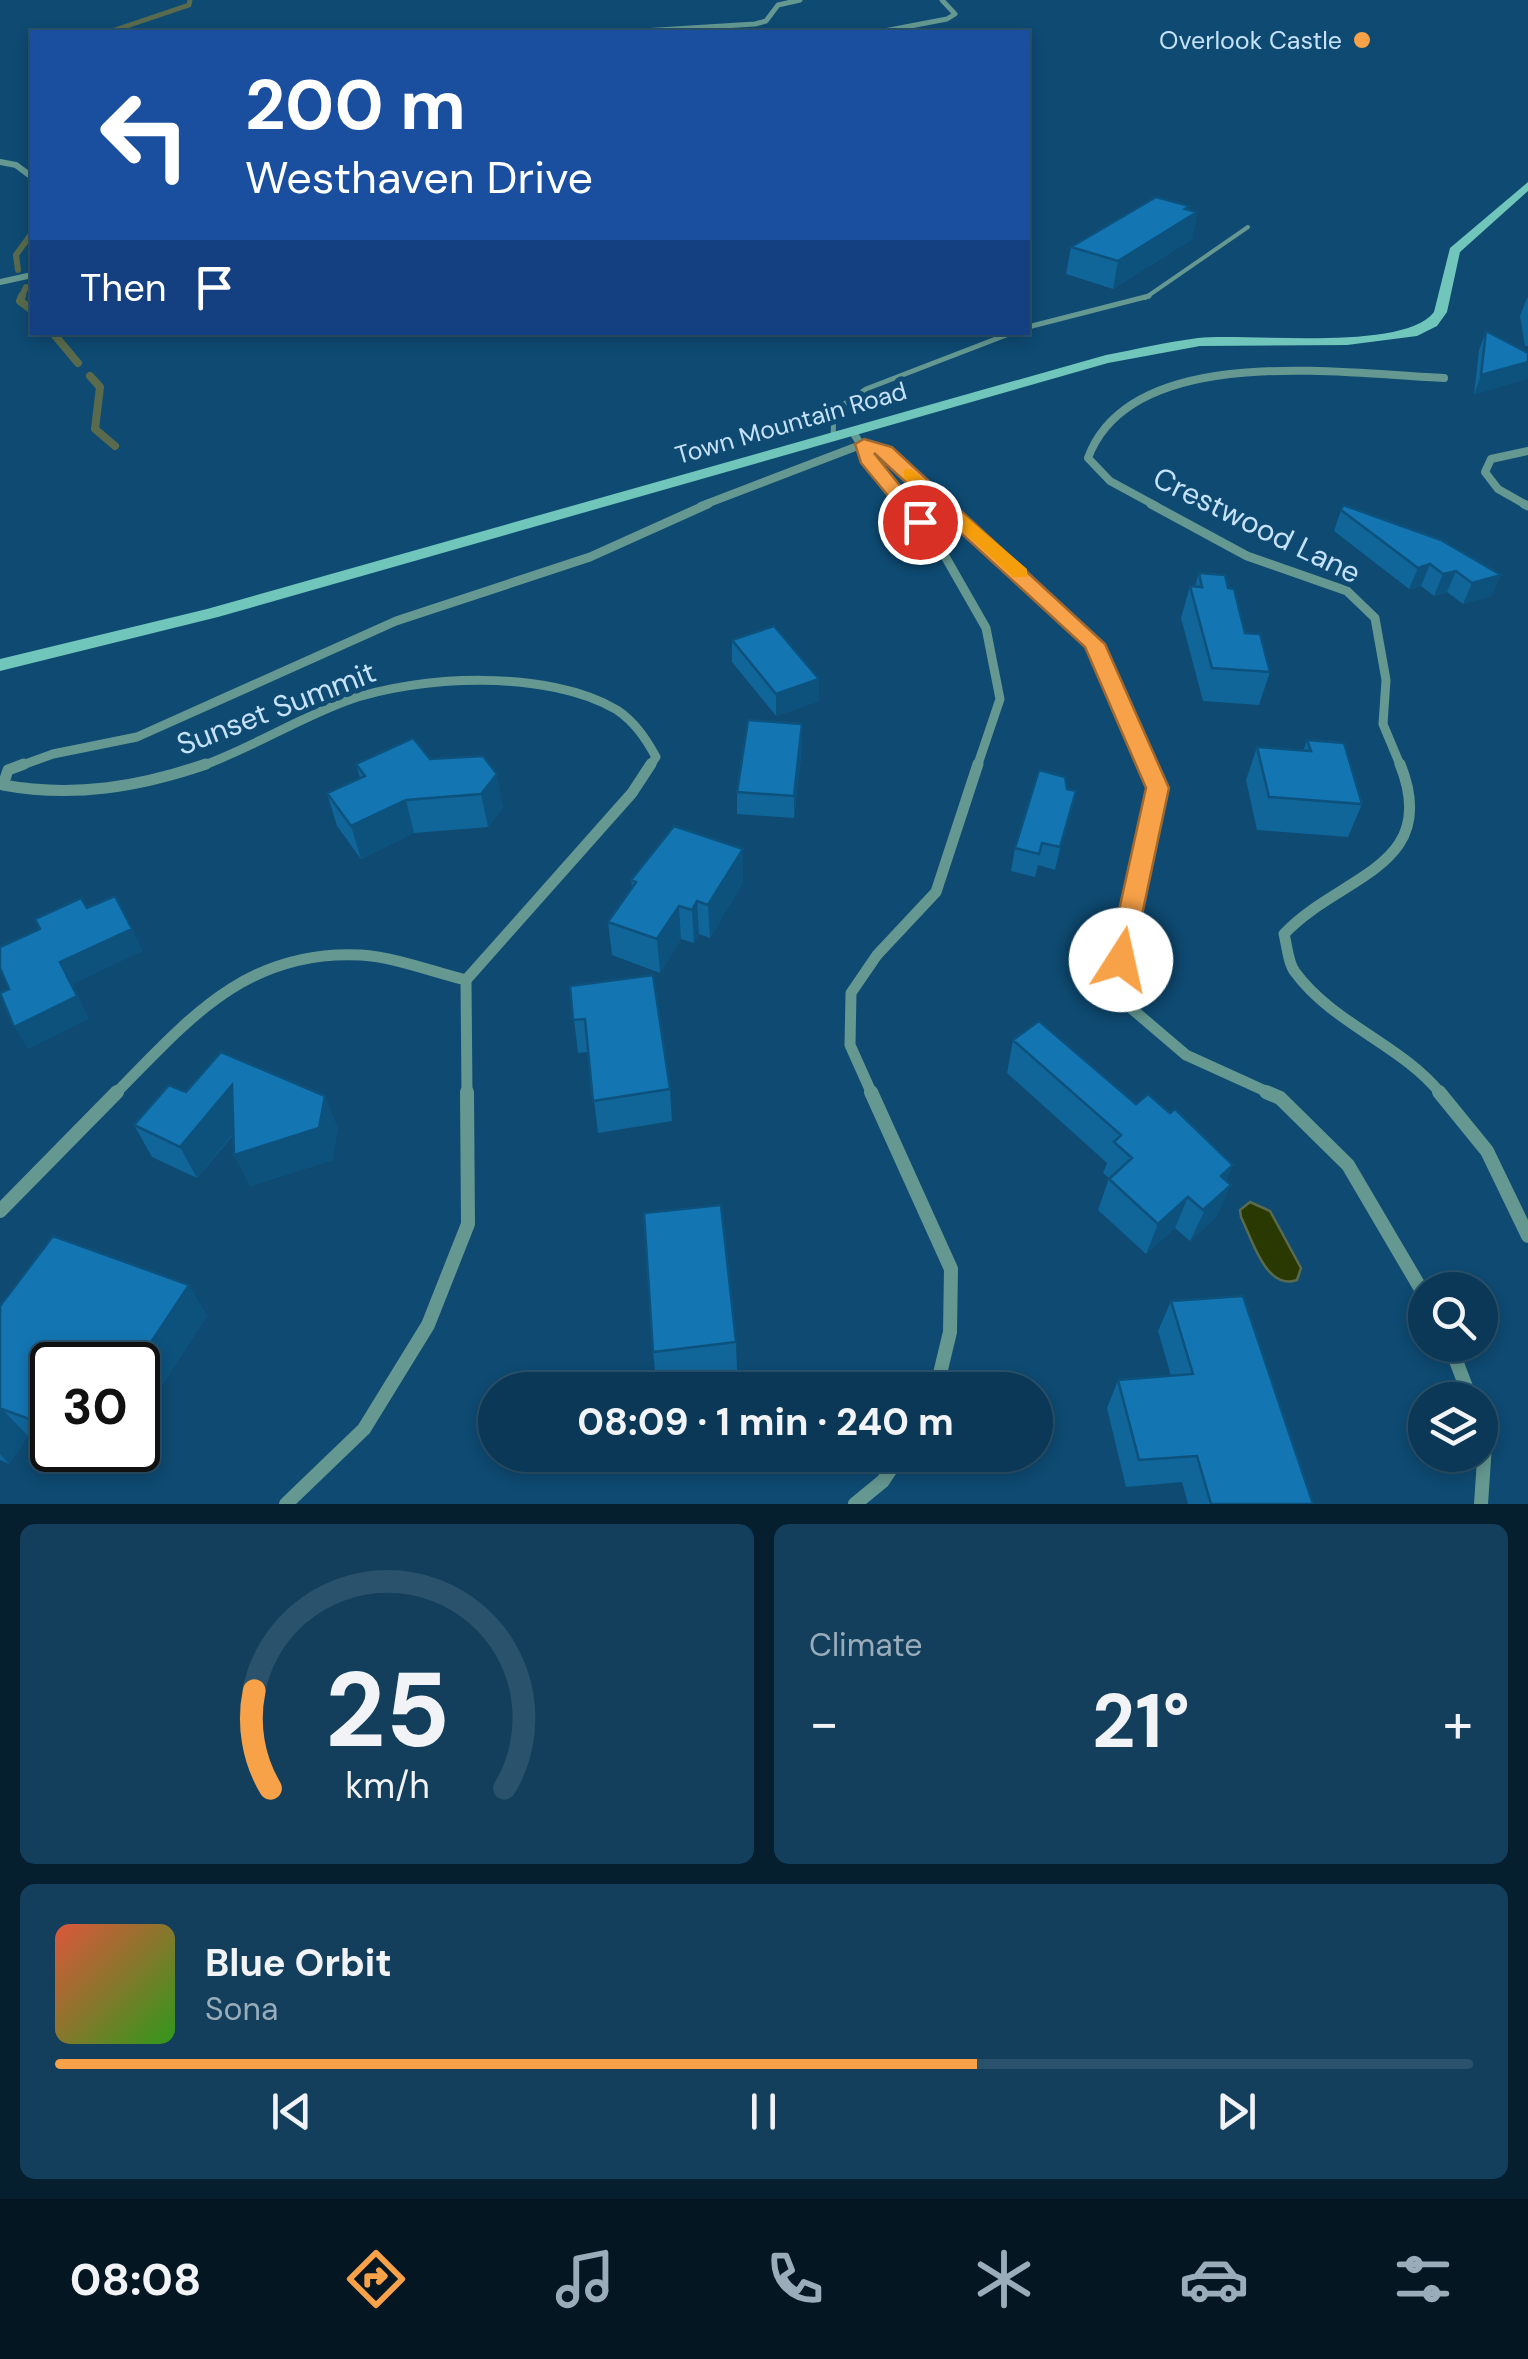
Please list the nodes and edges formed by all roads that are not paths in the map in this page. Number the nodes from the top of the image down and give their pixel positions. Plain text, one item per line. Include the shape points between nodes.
1 (800, 0) edge
2 (942, 0) edge
3 (658, 30) edge
4 (889, 30) edge
5 (0, 162) edge
6 (30, 175) edge
7 (1528, 185) edge
8 (1248, 226) dead end
9 (30, 275) edge
10 (0, 282) edge
11 (1030, 328) edge
12 (1006, 335) edge
13 (1444, 378) dead end
14 (833, 438) junction
15 (858, 438) junction
16 (1528, 451) edge
17 (1528, 506) edge
18 (0, 665) edge
19 (466, 980) junction
20 (0, 1211) edge
21 (1528, 1236) edge
22 (1411, 1272) edge
23 (940, 1372) edge
24 (889, 1472) edge
25 (1484, 1472) edge
26 (286, 1504) edge
27 (855, 1504) edge
28 (1482, 1504) edge

1 - 3 street via 778,5 766,21 754,24
2 - 4 street via 955,14
5 - 6 street
7 - 15 main road, Town Mountain Road via 1454,251 1440,312 1412,333 1166,346
8 - 11 lane via 1144,300
9 - 10 street
12 - 14 lane via 866,389 834,411
13 - 21 street, Crestwood Lane via 1308,374 1185,384 1120,409 1095,438 1088,458 1110,481 1247,556 1347,592 1376,618 1386,680 1383,724 1413,796 1408,838 1359,883 1284,934 1293,970 1430,1080 1487,1151
14 - 15 main road, Town Mountain Road
14 - 18 main road, Town Mountain Road via 212,613
15 - 19 street, Sunset Summit via 590,557 396,621 136,736 8,770 3,785 62,795 172,775 356,698 422,683 486,678 604,701 640,724 656,757
15 - 22 street via 886,451 1094,644 1158,788 1118,997 1186,1055 1280,1098 1348,1166
15 - 23 street via 882,480 938,544 986,628 1000,699 936,892 851,993 850,1045 950,1269 950,1332
16 - 17 street via 1490,459 1485,472 1498,489
19 - 20 street via 362,955 307,959 245,976 181,1026
19 - 26 street via 468,1224 428,1325 364,1429
24 - 27 street
25 - 28 street

